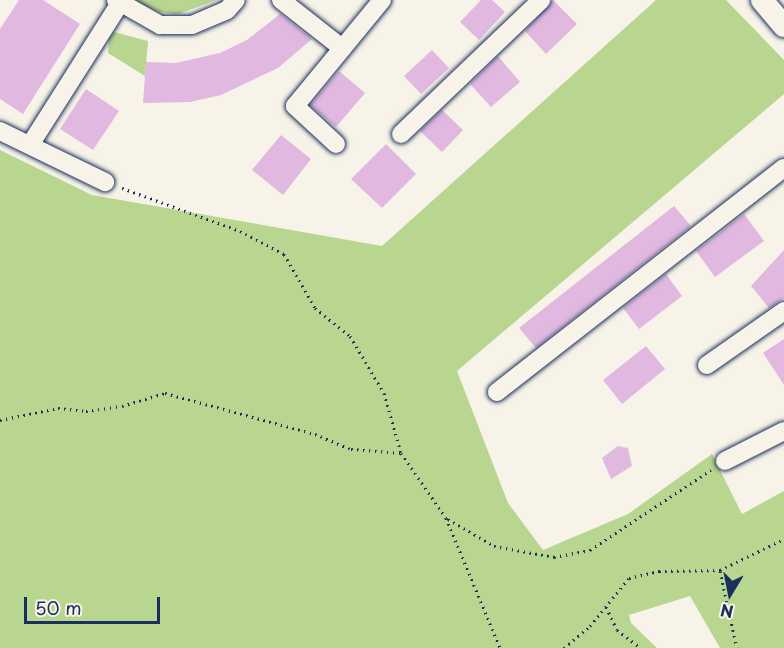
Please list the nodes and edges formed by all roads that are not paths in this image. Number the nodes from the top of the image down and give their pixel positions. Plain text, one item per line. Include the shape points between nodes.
1 (236, 0) edge
2 (281, 0) edge
3 (382, 0) edge
4 (541, 0) edge
5 (762, 0) edge
6 (118, 1) edge
7 (784, 26) edge
8 (342, 48) junction
9 (0, 131) edge
10 (401, 134) dead end
11 (336, 144) dead end
12 (30, 145) junction
13 (784, 168) edge
14 (105, 182) road end
15 (784, 311) edge
16 (707, 365) dead end
17 (497, 392) dead end
18 (784, 431) edge
19 (725, 461) road end

1 - 6 street via 227,10 192,25 160,25
2 - 8 street
3 - 8 street
4 - 10 street
5 - 7 main road
6 - 12 street
8 - 11 street via 295,106
9 - 12 street
12 - 14 street
13 - 17 street
15 - 16 street
18 - 19 street

